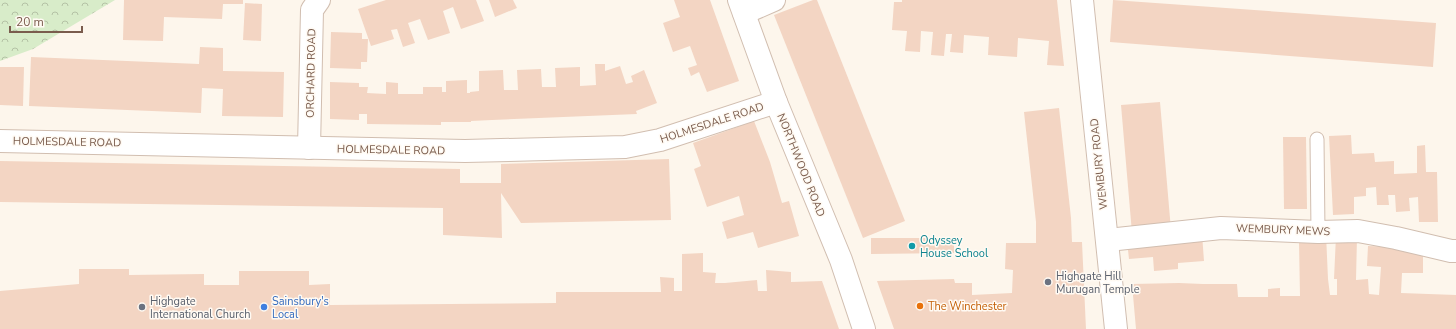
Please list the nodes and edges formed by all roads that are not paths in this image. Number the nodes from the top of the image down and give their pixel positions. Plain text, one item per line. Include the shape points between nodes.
1 (319, 0) edge
2 (774, 0) edge
3 (1082, 0) edge
4 (742, 6) edge
5 (776, 102) junction
6 (1317, 139) dead end
7 (0, 140) edge
8 (309, 148) junction
9 (1318, 232) junction
10 (1108, 240) junction
11 (1456, 251) edge
12 (864, 329) edge
13 (1116, 329) edge

1 - 8 street, ORCHARD ROAD via 312,10
2 - 4 street
3 - 10 street, WEMBURY ROAD
4 - 5 street, NORTHWOOD ROAD
5 - 8 street, HOLMESDALE ROAD via 660,140 625,147 465,151
5 - 12 street, NORTHWOOD ROAD via 841,260
6 - 9 lane
7 - 8 street, HOLMESDALE ROAD
9 - 10 street, WEMBURY MEWS via 1222,228
9 - 11 street, WEMBURY MEWS via 1358,231
10 - 13 street, WEMBURY ROAD

